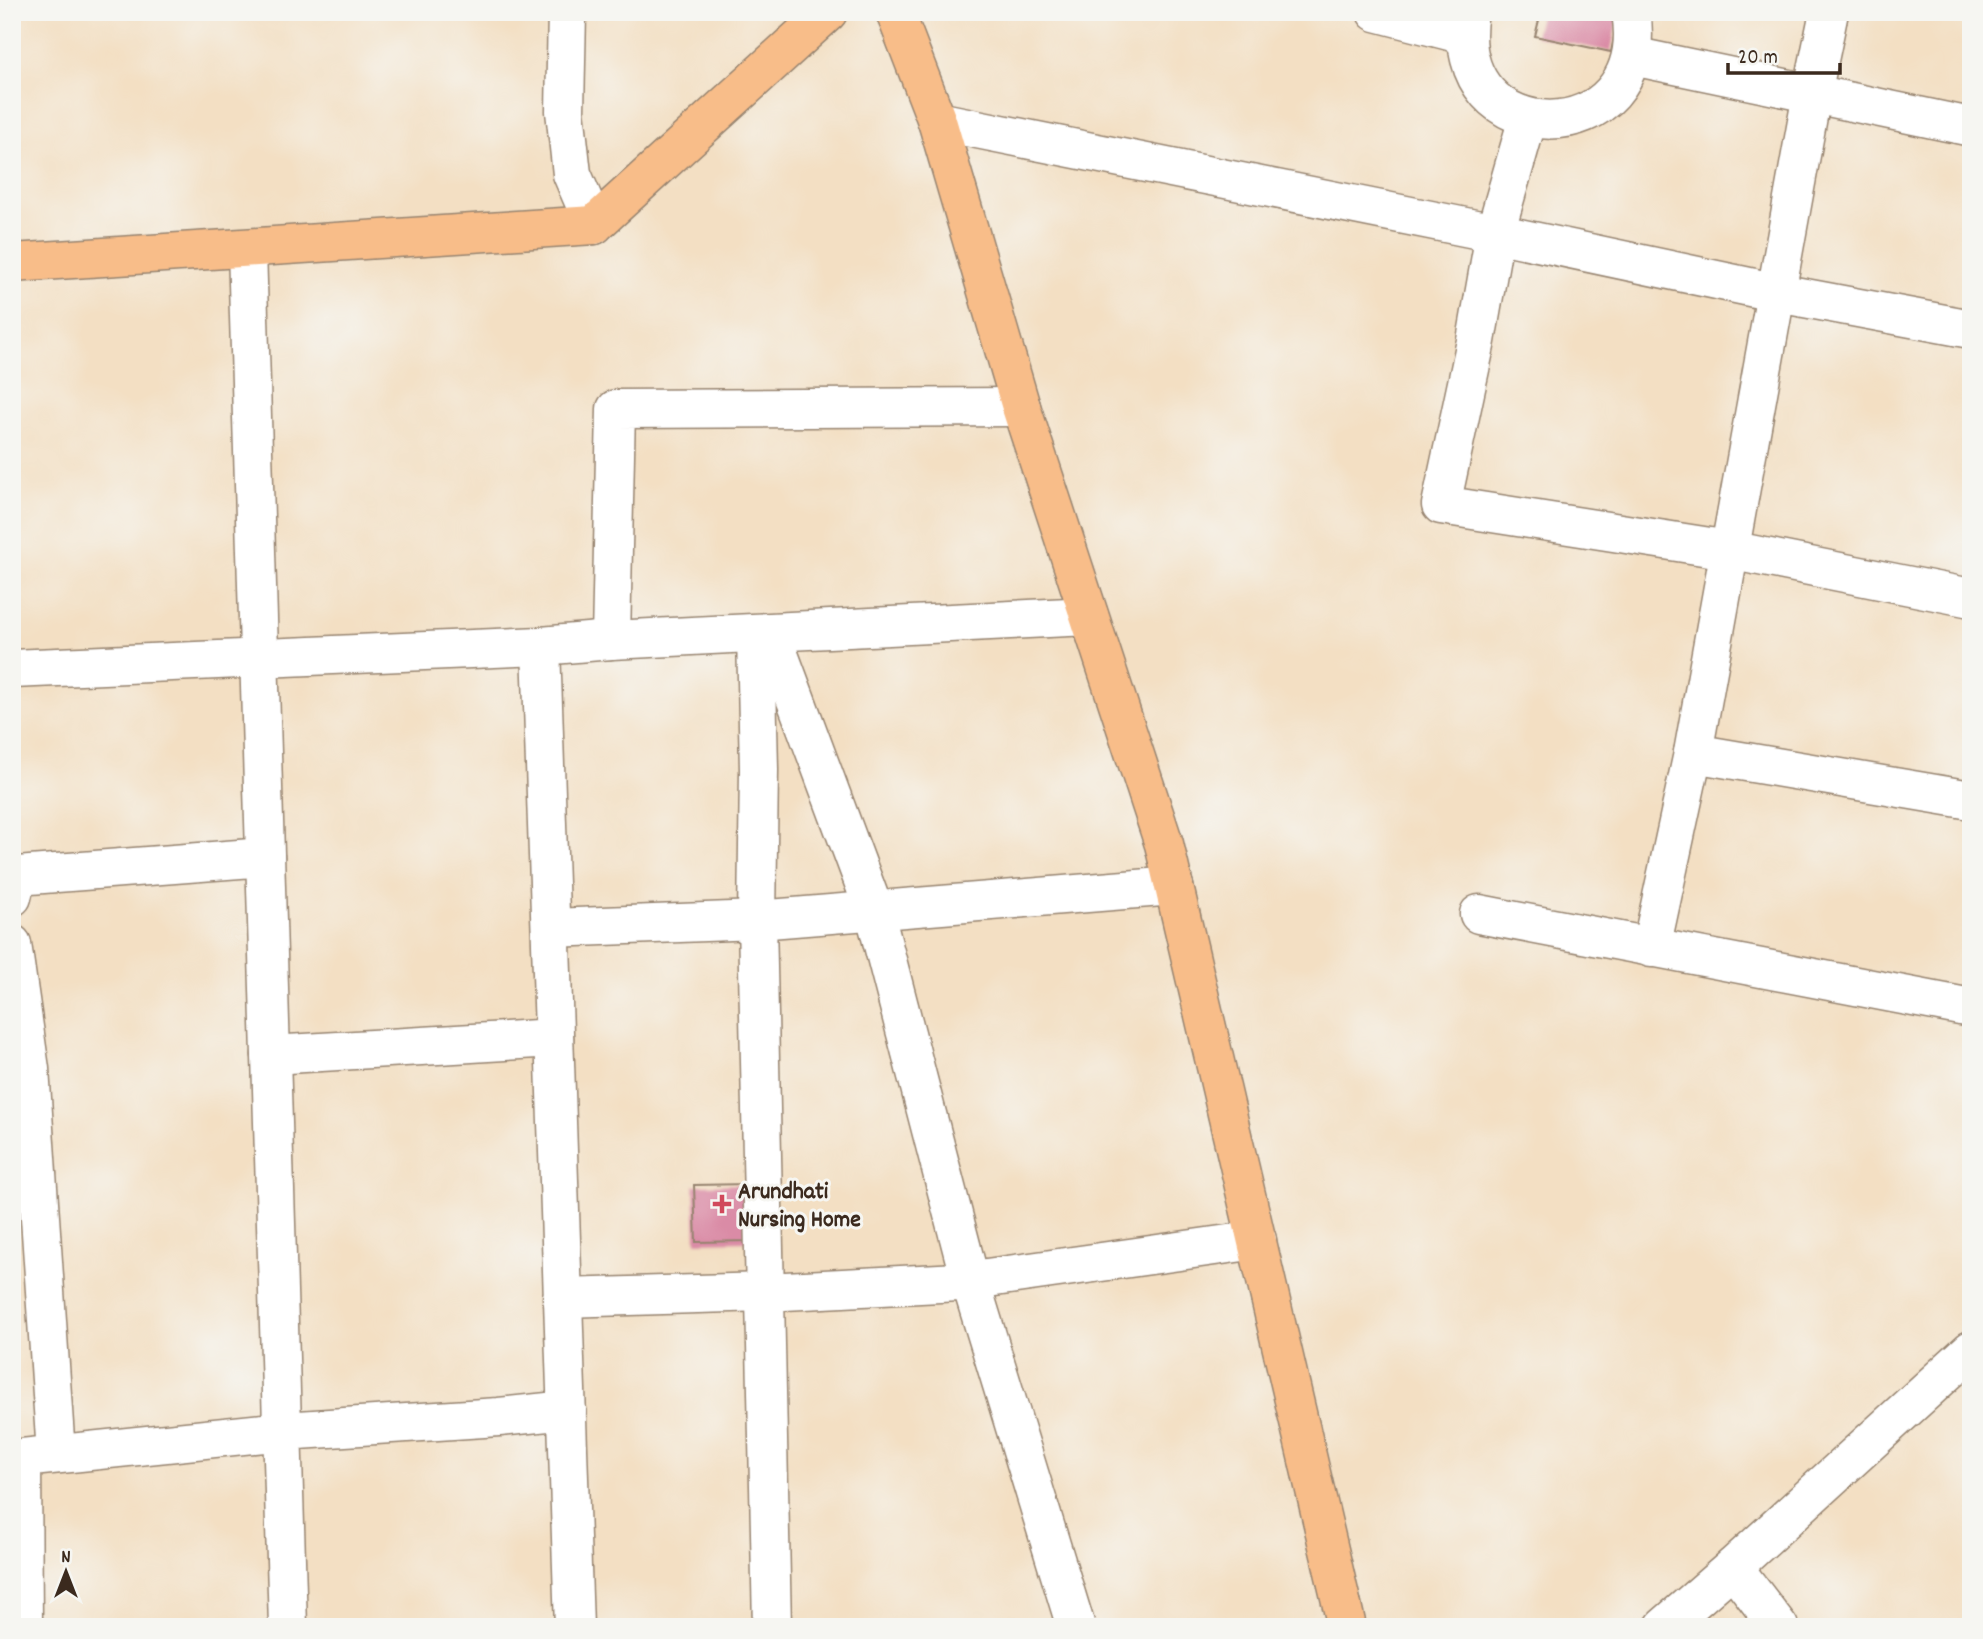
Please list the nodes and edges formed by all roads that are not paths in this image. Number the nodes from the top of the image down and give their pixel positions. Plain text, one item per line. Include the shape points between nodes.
1 (567, 12) edge
2 (828, 12) edge
3 (895, 12) edge
4 (1376, 12) edge
5 (1631, 12) edge
6 (1829, 12) edge
7 (1467, 24) edge
8 (1632, 56) junction
9 (1812, 94) junction
10 (1528, 118) junction
11 (937, 121) junction
12 (1971, 127) edge
13 (594, 225) junction
14 (1495, 233) junction
15 (247, 249) junction
16 (12, 262) edge
17 (1777, 293) junction
18 (1971, 329) edge
19 (1021, 407) junction
20 (1729, 551) junction
21 (1971, 598) edge
22 (1089, 616) junction
23 (763, 634) junction
24 (611, 640) junction
25 (541, 646) junction
26 (259, 658) junction
27 (12, 669) edge
28 (1693, 753) junction
29 (1971, 800) edge
30 (265, 857) junction
31 (1174, 886) junction
32 (12, 897) edge
33 (874, 911) junction
34 (1479, 914) dead end
35 (757, 920) junction
36 (551, 928) junction
37 (12, 944) edge
38 (1651, 948) junction
39 (1971, 1008) edge
40 (554, 1038) junction
41 (271, 1055) junction
42 (1257, 1240) junction
43 (970, 1280) junction
44 (765, 1292) junction
45 (562, 1298) junction
46 (1971, 1350) edge
47 (567, 1410) junction
48 (282, 1431) junction
49 (56, 1454) junction
50 (1733, 1567) junction
51 (23, 1627) edge
52 (288, 1627) edge
53 (574, 1627) edge
54 (772, 1627) edge
55 (1076, 1627) edge
56 (1347, 1627) edge
57 (1664, 1627) edge
58 (1779, 1627) edge

1 - 13 street via 565,111 572,174
2 - 13 main road
3 - 11 main road
4 - 7 street
5 - 8 street
6 - 9 street
7 - 10 street via 1469,63 1482,88 1503,106
8 - 9 street
8 - 10 street via 1622,81 1604,101 1581,115 1555,121
9 - 12 street
9 - 17 street
10 - 14 street
11 - 14 street
11 - 19 main road
13 - 15 main road
14 - 17 street
14 - 20 street via 1441,505
15 - 16 main road
15 - 26 street
17 - 18 street
17 - 20 street
19 - 22 main road
19 - 24 street via 616,409
20 - 21 street
20 - 28 street
22 - 23 street
22 - 31 main road
23 - 24 street
23 - 33 street
23 - 35 street
24 - 25 street
25 - 26 street
25 - 36 street
26 - 27 street
26 - 30 street
28 - 29 street
28 - 38 street
30 - 32 street via 17,876
30 - 41 street
31 - 33 street
31 - 42 main road
33 - 35 street
33 - 43 street
34 - 38 street
35 - 36 street
35 - 44 street
36 - 40 street
37 - 49 street via 30,1069
38 - 39 street
40 - 41 street
40 - 45 street
41 - 48 street
42 - 43 street
42 - 56 main road
43 - 44 street
43 - 55 street
44 - 45 street
44 - 54 street
45 - 47 street
46 - 50 street
47 - 48 street
47 - 53 street
48 - 49 street
48 - 52 street
49 - 51 street via 22,1458
50 - 57 street
50 - 58 street

